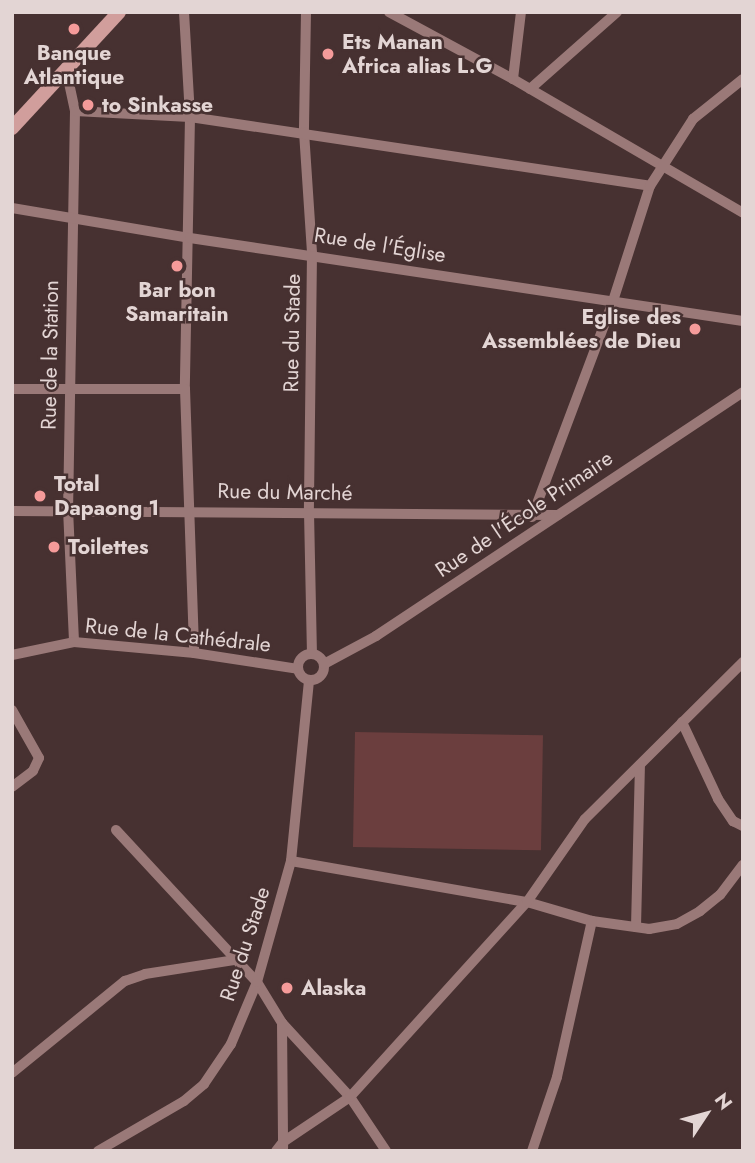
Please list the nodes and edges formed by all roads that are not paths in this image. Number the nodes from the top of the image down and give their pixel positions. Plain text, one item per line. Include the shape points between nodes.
1 (119, 12) edge
2 (184, 12) edge
3 (306, 12) edge
4 (389, 12) edge
5 (521, 12) edge
6 (617, 12) edge
7 (66, 69) junction
8 (513, 79) junction
9 (743, 79) edge
10 (530, 89) junction
11 (75, 111) junction
12 (190, 117) junction
13 (12, 128) edge
14 (304, 132) junction
15 (662, 168) junction
16 (650, 186) junction
17 (12, 208) edge
18 (743, 213) edge
19 (71, 219) junction
20 (190, 238) junction
21 (312, 254) junction
22 (613, 300) junction
23 (743, 321) edge
24 (12, 389) edge
25 (69, 389) junction
26 (186, 389) junction
27 (743, 392) edge
28 (68, 509) junction
29 (191, 509) junction
30 (12, 511) edge
31 (309, 512) junction
32 (558, 515) junction
33 (532, 517) junction
34 (74, 642) junction
35 (194, 653) junction
36 (312, 654) junction
37 (12, 655) edge
38 (743, 662) edge
39 (324, 664) junction
40 (298, 669) junction
41 (309, 681) junction
42 (12, 710) edge
43 (682, 722) junction
44 (640, 765) junction
45 (12, 787) edge
46 (743, 826) edge
47 (116, 830) dead end
48 (291, 861) junction
49 (743, 865) edge
50 (527, 902) junction
51 (592, 920) junction
52 (636, 928) junction
53 (234, 960) junction
54 (257, 982) junction
55 (282, 1023) junction
56 (12, 1073) edge
57 (350, 1097) junction
58 (281, 1148) edge
59 (98, 1151) edge
60 (386, 1151) edge
61 (532, 1151) edge

1 - 7 main road
2 - 12 street
3 - 14 street, Rue du Stade
4 - 8 street
5 - 8 street
6 - 10 street
7 - 11 street, Rue de la Station
7 - 13 main road
8 - 10 street
9 - 15 street via 693,119
10 - 15 street
11 - 12 street
11 - 19 street, Rue de la Station
12 - 14 street
12 - 20 street
14 - 16 street
14 - 21 street, Rue du Stade
15 - 16 street
15 - 18 street
16 - 22 street
17 - 19 street, Rue de l'Église
19 - 20 street, Rue de l'Église
19 - 25 street, Rue de la Station
20 - 21 street, Rue de l'Église
20 - 26 street
21 - 22 street, Rue de l'Église
21 - 31 street, Rue du Stade
22 - 23 street, Rue de l'Église
22 - 33 street
24 - 25 street
25 - 26 street
25 - 28 street, Rue de la Station
26 - 29 street
27 - 32 street, Rue de l'École Primaire
28 - 29 street, Rue du Marché
28 - 30 street, Rue du Marché
28 - 34 street, Rue de la Station
29 - 31 street, Rue du Marché
29 - 35 street
31 - 33 street, Rue du Marché
31 - 36 street, Rue du Stade
32 - 33 street, Rue du Marché
32 - 39 street, Rue de l'École Primaire via 376,636
34 - 35 street, Rue de la Cathédrale
34 - 37 street, Rue de la Cathédrale
35 - 40 street, Rue de la Cathédrale
36 - 39 street
36 - 40 street via 303,656
38 - 43 street
39 - 41 street via 321,676
40 - 41 street
41 - 48 street, Rue du Stade
42 - 45 street via 39,758 33,771
43 - 44 street
43 - 46 street via 718,799 733,821
44 - 50 street via 584,820
44 - 52 street
47 - 53 street
48 - 50 street
48 - 54 street, Rue du Stade
49 - 52 street via 720,895 699,911 664,928
50 - 51 street
50 - 57 street
51 - 52 street
51 - 61 street via 557,1077
53 - 54 street
53 - 56 street via 125,981
54 - 55 street
54 - 59 street, Rue du Stade via 231,1044 204,1084
55 - 57 street
55 - 58 street
57 - 58 street
57 - 60 street

